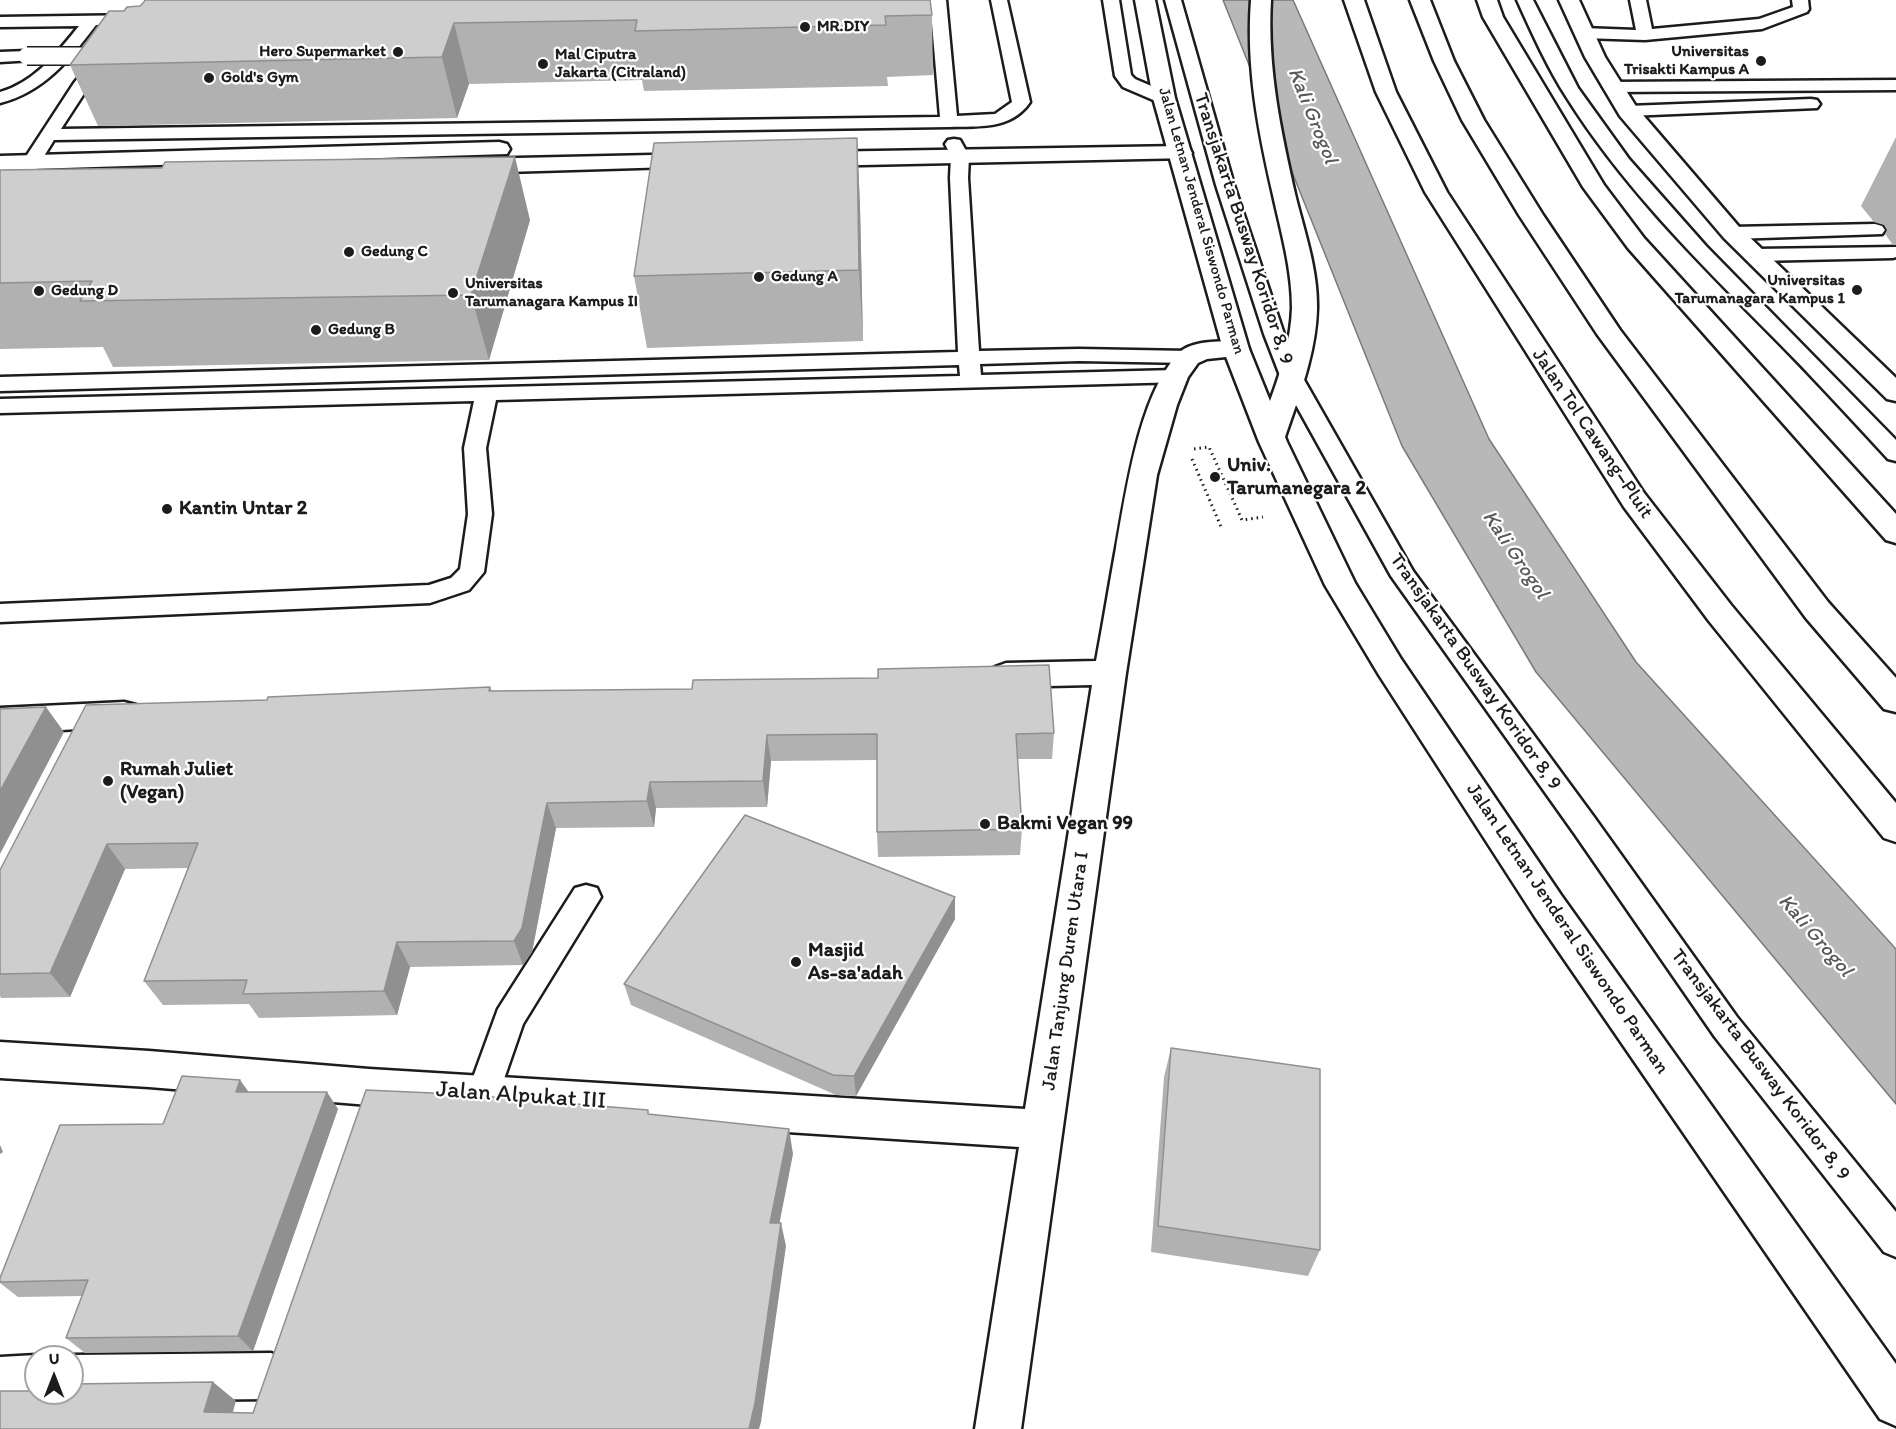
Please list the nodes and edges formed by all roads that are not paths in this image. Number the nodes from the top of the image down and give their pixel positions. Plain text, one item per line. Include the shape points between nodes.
1 (938, 0) edge
2 (999, 0) edge
3 (1111, 0) edge
4 (1145, 0) edge
5 (1173, 0) edge
6 (1261, 0) edge
7 (1354, 0) edge
8 (1420, 0) edge
9 (1487, 0) edge
10 (1525, 0) edge
11 (1569, 0) edge
12 (1638, 0) edge
13 (1800, 0) edge
14 (2, 14) edge
15 (152, 16) edge
16 (92, 20) junction
17 (132, 20) junction
18 (1583, 33) junction
19 (1645, 35) junction
20 (135, 56) edge
21 (0, 57) edge
22 (1896, 85) edge
23 (1612, 87) junction
24 (0, 98) edge
25 (1164, 98) junction
26 (1826, 104) dead end
27 (1628, 111) junction
28 (949, 122) junction
29 (50, 135) junction
30 (1179, 145) junction
31 (765, 146) edge
32 (957, 150) junction
33 (799, 152) edge
34 (576, 156) junction
35 (715, 161) edge
36 (0, 162) edge
37 (18, 172) edge
38 (1732, 233) junction
39 (1756, 255) junction
40 (1236, 349) junction
41 (968, 358) junction
42 (1182, 367) junction
43 (1292, 378) junction
44 (970, 382) junction
45 (0, 384) edge
46 (1896, 393) edge
47 (486, 396) junction
48 (0, 406) edge
49 (1271, 437) junction
50 (1896, 454) edge
51 (1896, 532) edge
52 (0, 613) edge
53 (1110, 673) junction
54 (972, 677) edge
55 (1896, 700) edge
56 (152, 713) edge
57 (93, 715) junction
58 (0, 721) edge
59 (75, 751) edge
60 (1896, 828) edge
61 (586, 897) dead end
62 (0, 1060) edge
63 (483, 1094) junction
64 (1042, 1129) junction
65 (1896, 1240) edge
66 (84, 1377) edge
67 (24, 1379) edge
68 (0, 1380) edge
69 (1896, 1402) edge
70 (256, 1418) edge
71 (998, 1429) edge

1 - 28 lane
2 - 28 lane via 1021,102 1016,113 1003,119
3 - 25 lane via 1123,76 1129,84
4 - 25 main road, Jalan Letnan Jenderal Siswondo Parman
5 - 43 lane, Transjakarta Busway Koridor 8, 9 via 1225,185
6 - 43 main road via 1261,67 1269,129 1304,292 1304,326
7 - 60 main road, Jalan Tol Cawang–Pluit via 1386,92 1436,192 1634,500 1720,613
8 - 55 main road via 1473,120 1610,334 1817,610
9 - 51 main road via 1493,17 1594,187 1636,243
10 - 50 lane via 1577,100 1640,186
11 - 18 main road
12 - 19 lane
13 - 19 lane via 1801,9 1762,24
14 - 16 lane
15 - 17 lane
16 - 17 lane
16 - 24 lane via 46,75 22,91
17 - 29 lane
18 - 19 lane
18 - 23 main road
20 - 21 lane, bridge
22 - 23 lane
23 - 27 main road
25 - 30 main road, Jalan Letnan Jenderal Siswondo Parman
26 - 27 lane
27 - 38 main road
28 - 29 lane
29 - 37 lane
30 - 32 main road
30 - 40 main road, Jalan Letnan Jenderal Siswondo Parman
31 - 34 main road
32 - 33 main road
32 - 41 lane
34 - 35 main road
34 - 37 main road
36 - 37 main road
38 - 39 main road
38 - 39 lane via 1871,222 1893,252
39 - 46 main road
40 - 42 main road via 1202,351
40 - 49 main road, Jalan Letnan Jenderal Siswondo Parman
41 - 42 lane via 1079,355
41 - 44 lane
41 - 45 lane
42 - 44 lane
42 - 53 main road, Jalan Tanjung Duren Utara I via 1163,405 1143,474
43 - 49 main road
43 - 65 lane, Transjakarta Busway Koridor 8, 9 via 1403,576 1726,1027
44 - 47 lane
47 - 48 lane
47 - 52 lane via 475,447 480,496 477,546 472,572 460,584 430,594
49 - 69 main road, Jalan Letnan Jenderal Siswondo Parman via 1340,585 1390,666 1548,906
53 - 54 main road
53 - 64 main road, Jalan Tanjung Duren Utara I
56 - 57 main road
57 - 58 main road
57 - 59 main road
61 - 63 lane via 509,1019
62 - 63 main road, Jalan Alpukat III via 148,1069 363,1106
63 - 64 main road, Jalan Alpukat III
64 - 71 main road, Jalan Tanjung Duren Utara I
66 - 70 main road via 276,1359
67 - 68 main road

